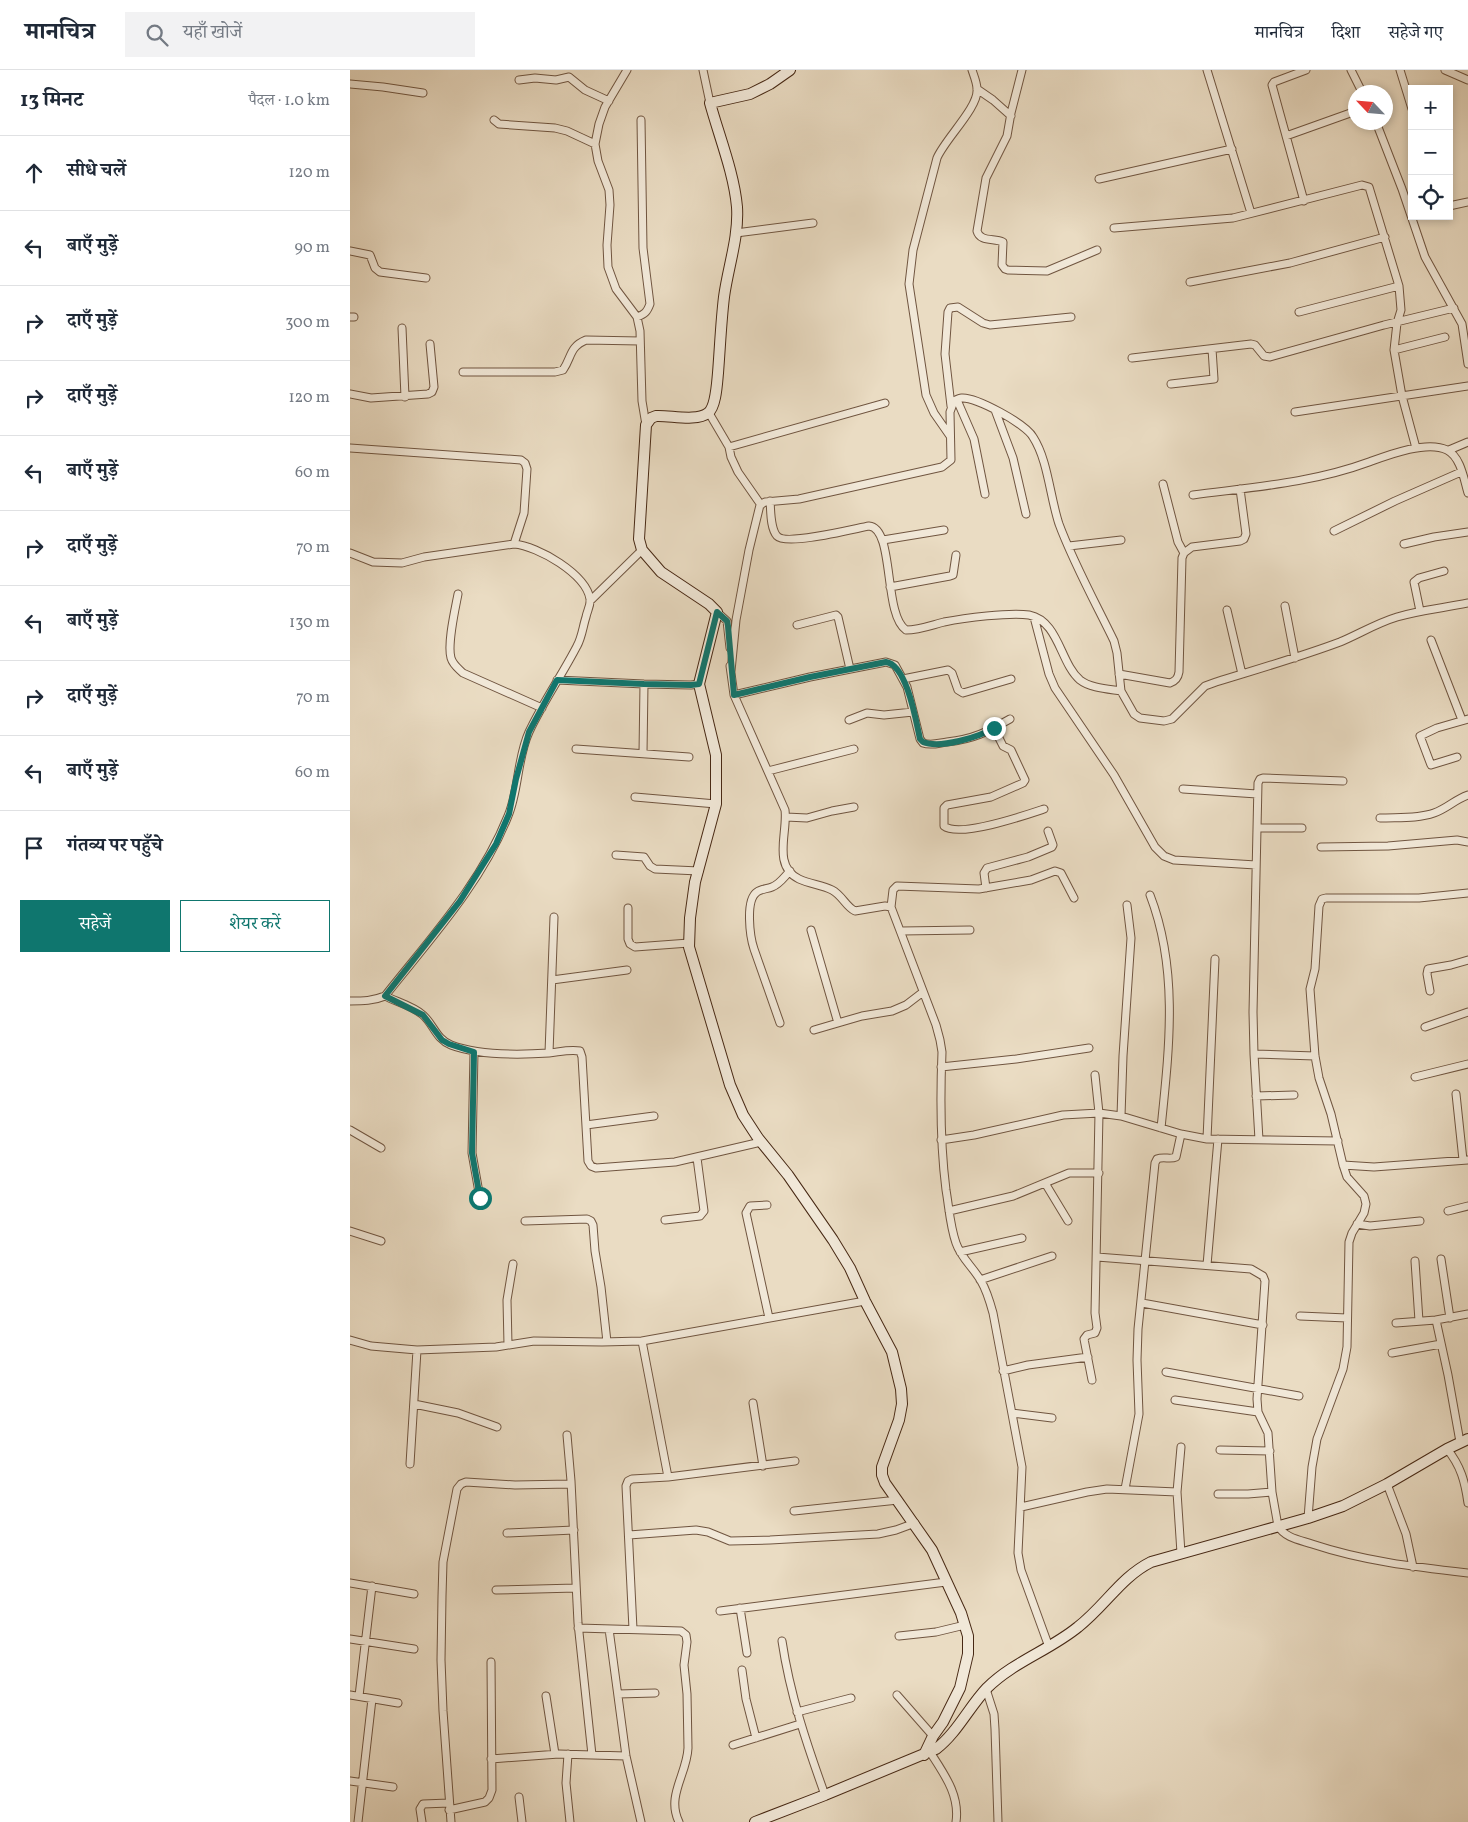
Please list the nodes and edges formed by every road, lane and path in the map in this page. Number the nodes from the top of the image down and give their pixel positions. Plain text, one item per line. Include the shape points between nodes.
1 (627, 70) edge
2 (702, 70) edge
3 (790, 70) edge
4 (972, 70) edge
5 (1022, 70) edge
6 (1207, 70) edge
7 (1306, 70) edge
8 (1351, 70) edge
9 (1400, 70) edge
10 (1445, 70) edge
11 (519, 80) dead end
12 (1468, 80) edge
13 (350, 84) edge
14 (1358, 85) edge
15 (977, 89) junction
16 (423, 92) dead end
17 (1408, 96) edge
18 (609, 101) junction
19 (710, 103) junction
20 (1348, 114) edge
21 (1011, 116) junction
22 (494, 120) dead end
23 (641, 120) dead end
24 (1379, 130) edge
25 (1286, 136) junction
26 (595, 144) junction
27 (1232, 149) junction
28 (1099, 179) dead end
29 (1304, 201) junction
30 (1468, 202) edge
31 (1453, 205) edge
32 (1251, 213) junction
33 (813, 224) dead end
34 (1114, 228) dead end
35 (736, 233) junction
36 (1385, 237) junction
37 (1097, 250) dead end
38 (350, 251) edge
39 (426, 278) dead end
40 (1190, 282) dead end
41 (1399, 286) junction
42 (1454, 308) junction
43 (1299, 312) dead end
44 (637, 317) junction
45 (1071, 317) dead end
46 (1397, 323) junction
47 (402, 328) dead end
48 (1445, 337) dead end
49 (640, 341) junction
50 (430, 344) dead end
51 (1212, 349) junction
52 (1394, 350) junction
53 (1132, 358) dead end
54 (1468, 364) edge
55 (463, 372) dead end
56 (1171, 384) dead end
57 (1468, 386) edge
58 (350, 394) edge
59 (1402, 396) junction
60 (405, 397) junction
61 (957, 400) junction
62 (885, 403) dead end
63 (951, 406) junction
64 (995, 410) junction
65 (710, 412) junction
66 (1295, 412) dead end
67 (646, 425) junction
68 (950, 436) junction
69 (1468, 442) edge
70 (729, 447) junction
71 (350, 448) edge
72 (1416, 448) junction
73 (1449, 450) junction
74 (1461, 472) junction
75 (1163, 484) dead end
76 (1240, 489) junction
77 (1468, 493) edge
78 (985, 494) dead end
79 (1193, 495) dead end
80 (770, 502) junction
81 (761, 505) junction
82 (1026, 514) dead end
83 (944, 530) dead end
84 (1334, 532) dead end
85 (1468, 532) edge
86 (883, 540) junction
87 (1121, 540) dead end
88 (514, 544) junction
89 (1404, 544) dead end
90 (1069, 546) junction
91 (642, 550) junction
92 (1184, 552) junction
93 (350, 553) edge
94 (956, 555) dead end
95 (1444, 571) dead end
96 (890, 587) junction
97 (458, 594) dead end
98 (590, 601) junction
99 (1461, 604) edge
100 (1285, 606) dead end
101 (1227, 610) dead end
102 (1420, 611) junction
103 (717, 612) junction
104 (1034, 617) junction
105 (797, 625) dead end
106 (1431, 640) dead end
107 (1295, 658) junction
108 (850, 669) junction
109 (731, 671) junction
110 (1119, 674) junction
111 (1242, 674) junction
112 (903, 679) junction
113 (1011, 679) dead end
114 (557, 680) junction
115 (644, 684) junction
116 (699, 684) junction
117 (1121, 691) junction
118 (734, 695) junction
119 (542, 708) junction
120 (913, 712) junction
121 (1010, 719) dead end
122 (849, 720) dead end
123 (1465, 720) edge
124 (994, 728) junction
125 (576, 749) dead end
126 (854, 749) dead end
127 (643, 753) junction
128 (689, 757) dead end
129 (1457, 757) dead end
130 (768, 771) junction
131 (1343, 781) dead end
132 (1183, 789) dead end
133 (1257, 794) junction
134 (1468, 795) edge
135 (635, 797) dead end
136 (716, 804) junction
137 (854, 807) dead end
138 (1044, 809) dead end
139 (786, 817) junction
140 (1380, 818) dead end
141 (1257, 828) junction
142 (1302, 828) dead end
143 (1048, 831) dead end
144 (1468, 842) edge
145 (1321, 848) dead end
146 (616, 855) dead end
147 (1256, 865) junction
148 (699, 871) junction
149 (790, 872) junction
150 (986, 888) junction
151 (1468, 893) edge
152 (1150, 895) dead end
153 (1074, 898) dead end
154 (1127, 905) dead end
155 (891, 907) junction
156 (628, 908) dead end
157 (554, 917) dead end
158 (811, 930) dead end
159 (970, 930) dead end
160 (901, 931) junction
161 (689, 943) junction
162 (1215, 959) dead end
163 (1468, 960) edge
164 (628, 970) dead end
165 (552, 980) junction
166 (1430, 991) dead end
167 (923, 992) junction
168 (385, 996) junction
169 (350, 1001) edge
170 (1468, 1012) edge
171 (780, 1023) dead end
172 (838, 1023) junction
173 (1425, 1027) dead end
174 (814, 1030) dead end
175 (1089, 1048) dead end
176 (474, 1052) junction
177 (549, 1053) junction
178 (1254, 1054) junction
179 (1315, 1056) junction
180 (1468, 1064) edge
181 (941, 1067) junction
182 (1095, 1075) dead end
183 (1416, 1077) dead end
184 (1456, 1094) dead end
185 (1256, 1096) junction
186 (1294, 1096) dead end
187 (1099, 1113) junction
188 (654, 1116) dead end
189 (1121, 1116) junction
190 (586, 1125) junction
191 (1161, 1128) junction
192 (350, 1130) edge
193 (1181, 1134) junction
194 (1206, 1139) junction
195 (1218, 1139) junction
196 (941, 1140) junction
197 (1259, 1140) junction
198 (761, 1142) junction
199 (1338, 1142) junction
200 (381, 1148) dead end
201 (697, 1158) junction
202 (1465, 1160) edge
203 (1343, 1165) junction
204 (1099, 1173) junction
205 (1046, 1183) junction
206 (480, 1198) dead end
207 (767, 1205) dead end
208 (1468, 1206) edge
209 (949, 1211) junction
210 (1448, 1211) dead end
211 (665, 1220) dead end
212 (525, 1221) dead end
213 (1420, 1221) dead end
214 (1068, 1222) dead end
215 (1357, 1224) junction
216 (350, 1231) edge
217 (1022, 1238) dead end
218 (381, 1241) dead end
219 (960, 1252) junction
220 (1052, 1256) dead end
221 (1097, 1257) junction
222 (1441, 1259) dead end
223 (1146, 1260) junction
224 (1415, 1261) dead end
225 (513, 1264) dead end
226 (1207, 1265) junction
227 (980, 1280) junction
228 (865, 1301) junction
229 (1142, 1303) junction
230 (1468, 1314) edge
231 (1300, 1316) dead end
232 (769, 1318) junction
233 (1347, 1318) junction
234 (1450, 1318) junction
235 (1436, 1320) junction
236 (1419, 1321) junction
237 (1396, 1323) dead end
238 (1263, 1325) junction
239 (350, 1340) edge
240 (642, 1341) junction
241 (607, 1342) junction
242 (1441, 1344) junction
243 (508, 1345) junction
244 (417, 1350) junction
245 (1392, 1353) dead end
246 (1088, 1356) junction
247 (1003, 1371) junction
248 (1166, 1372) dead end
249 (1092, 1380) dead end
250 (1258, 1388) junction
251 (1299, 1396) dead end
252 (1175, 1400) dead end
253 (414, 1404) junction
254 (753, 1404) dead end
255 (1258, 1412) junction
256 (1012, 1413) junction
257 (1052, 1418) dead end
258 (497, 1427) dead end
259 (567, 1435) dead end
260 (1464, 1441) edge
261 (1181, 1448) dead end
262 (1220, 1450) dead end
263 (1447, 1450) junction
264 (1270, 1451) junction
265 (795, 1462) dead end
266 (410, 1464) dead end
267 (763, 1466) junction
268 (668, 1478) junction
269 (572, 1484) junction
270 (1387, 1484) junction
271 (1125, 1489) junction
272 (1177, 1492) junction
273 (1272, 1492) junction
274 (1218, 1494) dead end
275 (898, 1500) junction
276 (1468, 1503) edge
277 (1021, 1507) junction
278 (794, 1511) dead end
279 (1308, 1518) junction
280 (914, 1523) junction
281 (1278, 1526) junction
282 (574, 1530) junction
283 (507, 1533) dead end
284 (629, 1535) junction
285 (1181, 1553) junction
286 (1413, 1567) junction
287 (1468, 1573) edge
288 (946, 1582) junction
289 (350, 1583) edge
290 (372, 1586) junction
291 (576, 1588) junction
292 (496, 1590) dead end
293 (414, 1594) dead end
294 (740, 1608) junction
295 (720, 1611) dead end
296 (965, 1625) junction
297 (578, 1628) junction
298 (610, 1629) junction
299 (633, 1629) junction
300 (898, 1636) dead end
301 (350, 1639) edge
302 (782, 1641) dead end
303 (366, 1642) junction
304 (1048, 1647) junction
305 (414, 1649) dead end
306 (747, 1653) dead end
307 (491, 1662) dead end
308 (742, 1670) dead end
309 (986, 1689) junction
310 (655, 1693) dead end
311 (618, 1694) junction
312 (350, 1695) edge
313 (897, 1695) dead end
314 (360, 1696) junction
315 (546, 1696) dead end
316 (851, 1698) dead end
317 (372, 1699) junction
318 (398, 1703) dead end
319 (797, 1712) junction
320 (800, 1724) junction
321 (933, 1736) junction
322 (756, 1738) junction
323 (733, 1745) dead end
324 (555, 1754) junction
325 (568, 1754) junction
326 (927, 1754) junction
327 (592, 1755) junction
328 (626, 1756) junction
329 (491, 1759) junction
330 (350, 1781) edge
331 (362, 1783) junction
332 (393, 1787) dead end
333 (825, 1795) junction
334 (519, 1797) dead end
335 (449, 1807) junction
336 (358, 1822) edge
337 (422, 1822) edge
338 (451, 1822) edge
339 (522, 1822) edge
340 (570, 1822) edge
341 (641, 1822) edge
342 (679, 1822) edge
343 (755, 1822) edge
344 (956, 1822) edge
345 (998, 1822) edge

1 - 18 street
2 - 19 street
3 - 19 street via 750,94
4 - 15 street
5 - 21 street
6 - 27 street
7 - 25 street via 1272,83
8 - 14 street
9 - 17 street
10 - 12 street
11 - 18 street via 569,77 585,90
13 - 16 street
15 - 21 street
15 - 68 street via 971,107 937,158 913,250 909,284 926,395
18 - 26 street
19 - 35 street via 735,194
20 - 25 street
21 - 37 street via 1007,136 986,178 978,235 1003,242 1002,265 1008,270 1047,271
22 - 26 street via 499,124 555,128
23 - 44 street via 643,248 650,304 648,311
24 - 42 street via 1420,247
25 - 29 street
26 - 44 street via 609,190 608,267 616,289
27 - 28 street
27 - 32 street
29 - 32 street
29 - 36 street via 1366,185 1371,191
30 - 31 street
32 - 34 street
33 - 35 street
35 - 65 street via 724,297 717,390
36 - 40 street via 1290,263
36 - 41 street
38 - 39 street via 370,254 380,272
41 - 43 street
41 - 46 street via 1401,310
42 - 46 street
42 - 54 street via 1462,324
44 - 49 street
45 - 63 street via 990,324 958,307 950,308 945,354
46 - 51 street via 1270,357 1264,356 1251,344
46 - 52 street
47 - 60 street
48 - 52 street
49 - 55 street via 586,340 572,349 563,370 555,372
49 - 67 street
50 - 60 street via 432,392
51 - 53 street
51 - 56 street via 1214,379
52 - 59 street
57 - 59 street
58 - 60 street via 371,398
59 - 66 street
59 - 72 street
61 - 63 street
61 - 64 street via 972,400
61 - 78 street via 974,438
62 - 70 street
63 - 68 street
64 - 82 street via 1013,458
64 - 90 street via 1012,418 1033,435
65 - 67 street via 692,418 656,416
65 - 70 street
67 - 91 street
68 - 80 street via 951,460 942,466 799,499
69 - 73 street
70 - 81 street via 738,472
71 - 88 street via 521,460 527,469 524,513
72 - 73 street
72 - 76 street via 1315,479
73 - 74 street
74 - 77 street
74 - 84 street
75 - 92 street via 1178,542
76 - 79 street
76 - 92 street via 1244,539 1192,547
80 - 81 street
80 - 86 street via 773,528 781,538 796,540 873,526
81 - 109 street via 741,594
83 - 86 street
85 - 89 street
86 - 96 street
87 - 90 street
88 - 93 street via 402,563 373,562
88 - 98 street via 531,548 562,566 587,589
90 - 110 street via 1114,641
91 - 98 street
91 - 103 street via 661,572
92 - 110 street via 1178,678 1170,682
94 - 96 street via 955,570 950,576
95 - 102 street via 1414,582
96 - 104 street via 899,622 906,630 1014,614
97 - 119 street via 450,646 450,657 455,666 463,673
98 - 114 street via 578,644
99 - 102 street
100 - 107 street
101 - 111 street
102 - 107 street
103 - 109 street via 727,621
103 - 116 street
104 - 117 street via 1048,627 1074,674 1081,680 1088,685
104 - 147 street via 1055,688 1114,775 1155,847 1174,860
105 - 108 street via 836,615
106 - 123 street
107 - 111 street
108 - 112 street via 886,662 895,665
108 - 118 street
109 - 118 street
110 - 117 street
111 - 117 street via 1205,686 1172,719 1164,721 1148,720 1134,714
112 - 113 street via 948,670 958,690 963,693
112 - 120 street
114 - 115 street
114 - 119 street
115 - 116 street
115 - 127 street
116 - 136 street via 716,755
118 - 130 street
119 - 168 street via 529,732 509,814 496,844 460,901
120 - 122 street via 867,714
120 - 124 street via 920,739 928,744 968,740
121 - 124 street
123 - 129 street via 1420,736 1431,765
124 - 138 street via 1003,746 1011,750 1025,780 992,796 947,805 944,808 944,826 950,829 984,826
125 - 127 street
126 - 130 street
127 - 128 street
130 - 139 street
131 - 133 street via 1264,778 1258,783
132 - 133 street
133 - 141 street
134 - 140 street via 1424,816
135 - 136 street
136 - 148 street
137 - 139 street via 807,818
139 - 149 street via 782,851
141 - 142 street
141 - 147 street
143 - 150 street via 1052,847 987,868 984,873
144 - 145 street
146 - 148 street via 644,857 655,869
147 - 178 street
148 - 161 street
149 - 155 street via 832,890 855,912
149 - 171 street via 774,886 756,893 750,910 750,937
150 - 153 street via 1059,871
150 - 155 street via 897,886 893,890
151 - 179 street via 1419,898 1322,899 1310,989
152 - 191 street via 1165,947 1170,1003
154 - 189 street via 1132,938
155 - 160 street
156 - 161 street via 628,939 635,947
157 - 165 street
158 - 172 street
159 - 160 street
160 - 167 street
161 - 198 street via 730,1084 743,1115
162 - 194 street
163 - 166 street via 1428,969
164 - 165 street
165 - 177 street
167 - 172 street via 899,1008
167 - 181 street via 940,1040
168 - 169 street via 365,1002
168 - 176 street via 423,1015 442,1040
170 - 173 street
172 - 174 street
175 - 181 street
176 - 177 street
176 - 206 street via 472,1153
177 - 190 street via 576,1050 582,1053
178 - 179 street
178 - 185 street
179 - 199 street
180 - 183 street
181 - 196 street
182 - 187 street
184 - 202 street
185 - 186 street
185 - 197 street
187 - 189 street
187 - 196 street via 1063,1115
187 - 204 street
188 - 190 street
189 - 191 street
190 - 201 street via 588,1161 596,1168
191 - 193 street
192 - 200 street
193 - 194 street
193 - 223 street via 1176,1157 1157,1159
194 - 195 street
195 - 197 street
195 - 226 street
196 - 209 street
197 - 199 street
198 - 201 street
198 - 228 street via 833,1240
199 - 203 street
201 - 211 street via 703,1214
202 - 203 street via 1374,1167
203 - 215 street via 1366,1204
204 - 205 street via 1069,1173
204 - 221 street
205 - 209 street via 1013,1196
205 - 214 street
207 - 232 street via 750,1206 746,1212
208 - 210 street
209 - 219 street
212 - 241 street via 591,1221
213 - 215 street via 1370,1226
215 - 233 street via 1349,1242
216 - 218 street
217 - 219 street
219 - 227 street
220 - 227 street
221 - 223 street
221 - 246 street via 1097,1328 1095,1333 1085,1337
222 - 234 street
223 - 226 street
223 - 229 street
224 - 236 street
225 - 243 street via 506,1300
226 - 238 street via 1251,1269 1263,1276
227 - 247 street via 990,1300
228 - 232 street
228 - 275 street via 892,1352 901,1389 899,1420 882,1467 885,1483
229 - 238 street
229 - 271 street via 1138,1329 1140,1414
230 - 234 street
231 - 233 street
232 - 240 street
233 - 279 street via 1343,1369 1317,1438
234 - 235 street
235 - 236 street
235 - 242 street
236 - 237 street
238 - 250 street
239 - 244 street via 371,1346
240 - 241 street
240 - 268 street
241 - 243 street via 534,1341
242 - 245 street
242 - 260 street
243 - 244 street
244 - 253 street
246 - 247 street
246 - 249 street
247 - 256 street
248 - 250 street
250 - 251 street
250 - 255 street
252 - 255 street
253 - 258 street
253 - 266 street
254 - 267 street
255 - 264 street via 1268,1433
256 - 257 street
256 - 277 street via 1022,1467
259 - 269 street
260 - 263 street
261 - 272 street
262 - 264 street
263 - 270 street
263 - 276 street via 1461,1471
264 - 273 street
265 - 267 street
267 - 268 street
268 - 284 street via 628,1481
269 - 282 street
269 - 335 street via 466,1482 457,1489 443,1562 442,1596 442,1711
270 - 279 street
270 - 286 street via 1406,1534
271 - 272 street
271 - 277 street via 1087,1492
272 - 285 street
273 - 274 street
273 - 281 street
275 - 278 street
275 - 280 street
277 - 304 street via 1018,1553 1021,1570
279 - 281 street
280 - 284 street via 878,1534 770,1540 730,1541 696,1530
280 - 288 street via 932,1550
281 - 285 street
281 - 286 street via 1290,1537 1338,1552
282 - 283 street
282 - 291 street
284 - 299 street
285 - 304 street via 1138,1568 1097,1612
286 - 287 street
288 - 294 street
288 - 296 street
289 - 290 street
290 - 293 street
290 - 303 street
291 - 292 street
291 - 297 street
294 - 295 street
294 - 306 street
296 - 300 street
296 - 321 street via 968,1654 960,1688
297 - 298 street
297 - 327 street
298 - 299 street
298 - 311 street
299 - 342 street via 681,1631 686,1635 688,1757 675,1794 675,1813
301 - 303 street
302 - 319 street
303 - 305 street
303 - 314 street
304 - 309 street
307 - 329 street
308 - 322 street
309 - 326 street via 947,1741
309 - 345 street via 996,1730
310 - 311 street
311 - 328 street
312 - 314 street
313 - 321 street
314 - 317 street
315 - 324 street
316 - 319 street
317 - 318 street
317 - 331 street
319 - 320 street
320 - 322 street
320 - 333 street
321 - 326 street
322 - 323 street
324 - 325 street
324 - 329 street
325 - 327 street
325 - 340 street via 566,1783
326 - 333 street
326 - 344 street via 956,1799
327 - 328 street
328 - 341 street
329 - 335 street via 492,1790 489,1798 484,1802
330 - 331 street
331 - 332 street
331 - 336 street
333 - 343 street
334 - 339 street
335 - 337 street via 423,1804 420,1809
335 - 338 street

